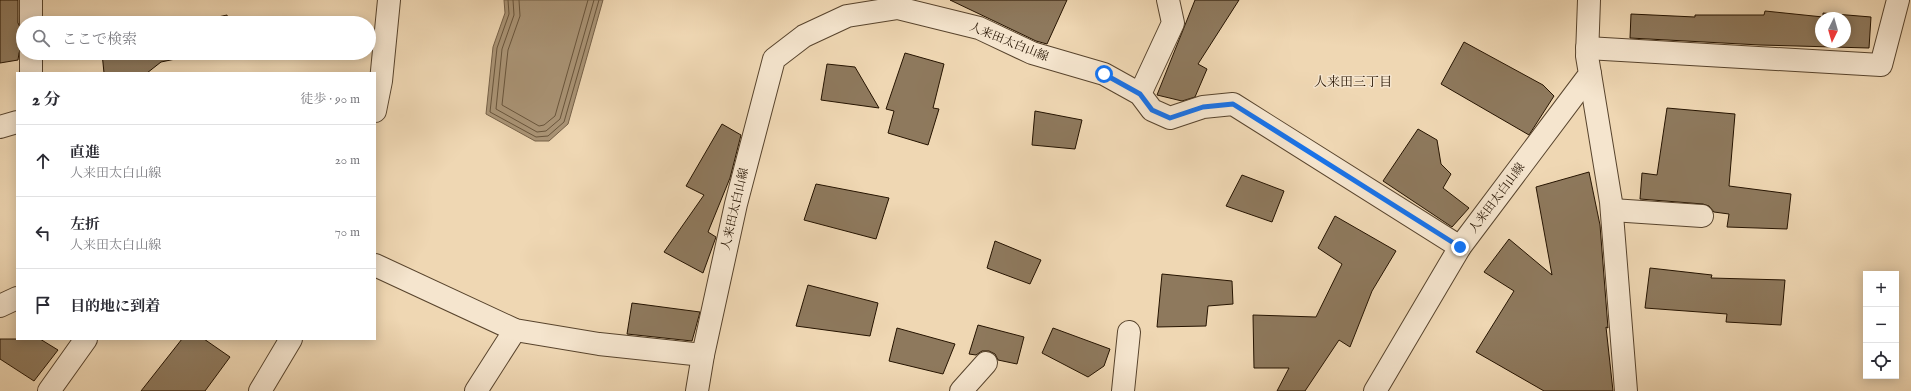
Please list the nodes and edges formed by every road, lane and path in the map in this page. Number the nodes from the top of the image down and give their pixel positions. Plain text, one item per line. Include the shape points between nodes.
1 (31, 0) edge
2 (389, 0) edge
3 (1168, 0) edge
4 (1589, 0) edge
5 (1898, 0) edge
6 (31, 16) edge
7 (1587, 48) junction
8 (31, 60) edge
9 (31, 72) edge
10 (1590, 74) junction
11 (1140, 94) junction
12 (376, 106) edge
13 (16, 122) edge
14 (0, 127) edge
15 (1612, 210) junction
16 (1702, 216) dead end
17 (1460, 247) junction
18 (376, 265) edge
19 (16, 298) edge
20 (0, 306) edge
21 (516, 330) junction
22 (1130, 332) dead end
23 (85, 340) edge
24 (290, 340) edge
25 (702, 356) junction
26 (986, 363) dead end
27 (49, 391) edge
28 (260, 391) edge
29 (476, 391) edge
30 (697, 391) edge
31 (962, 391) edge
32 (1123, 391) edge
33 (1375, 391) edge
34 (1626, 391) edge

1 - 6 street
2 - 12 street
3 - 11 street via 1173,23
4 - 7 street
5 - 7 street via 1881,65
7 - 10 street
8 - 9 street
10 - 15 street
10 - 17 street, 人来田太白山線
11 - 17 street, 人来田太白山線 via 1152,110 1170,118 1203,107 1233,104
11 - 25 street, 人来田太白山線 via 1104,74 1032,53 979,28 898,8 847,16 804,36 774,59 736,204
13 - 14 street
15 - 16 street
15 - 34 street
17 - 33 street
18 - 21 street
19 - 20 street
21 - 25 street via 599,344
21 - 29 street
22 - 32 street
23 - 27 street
24 - 28 street
25 - 30 street, 人来田太白山線
26 - 31 street

